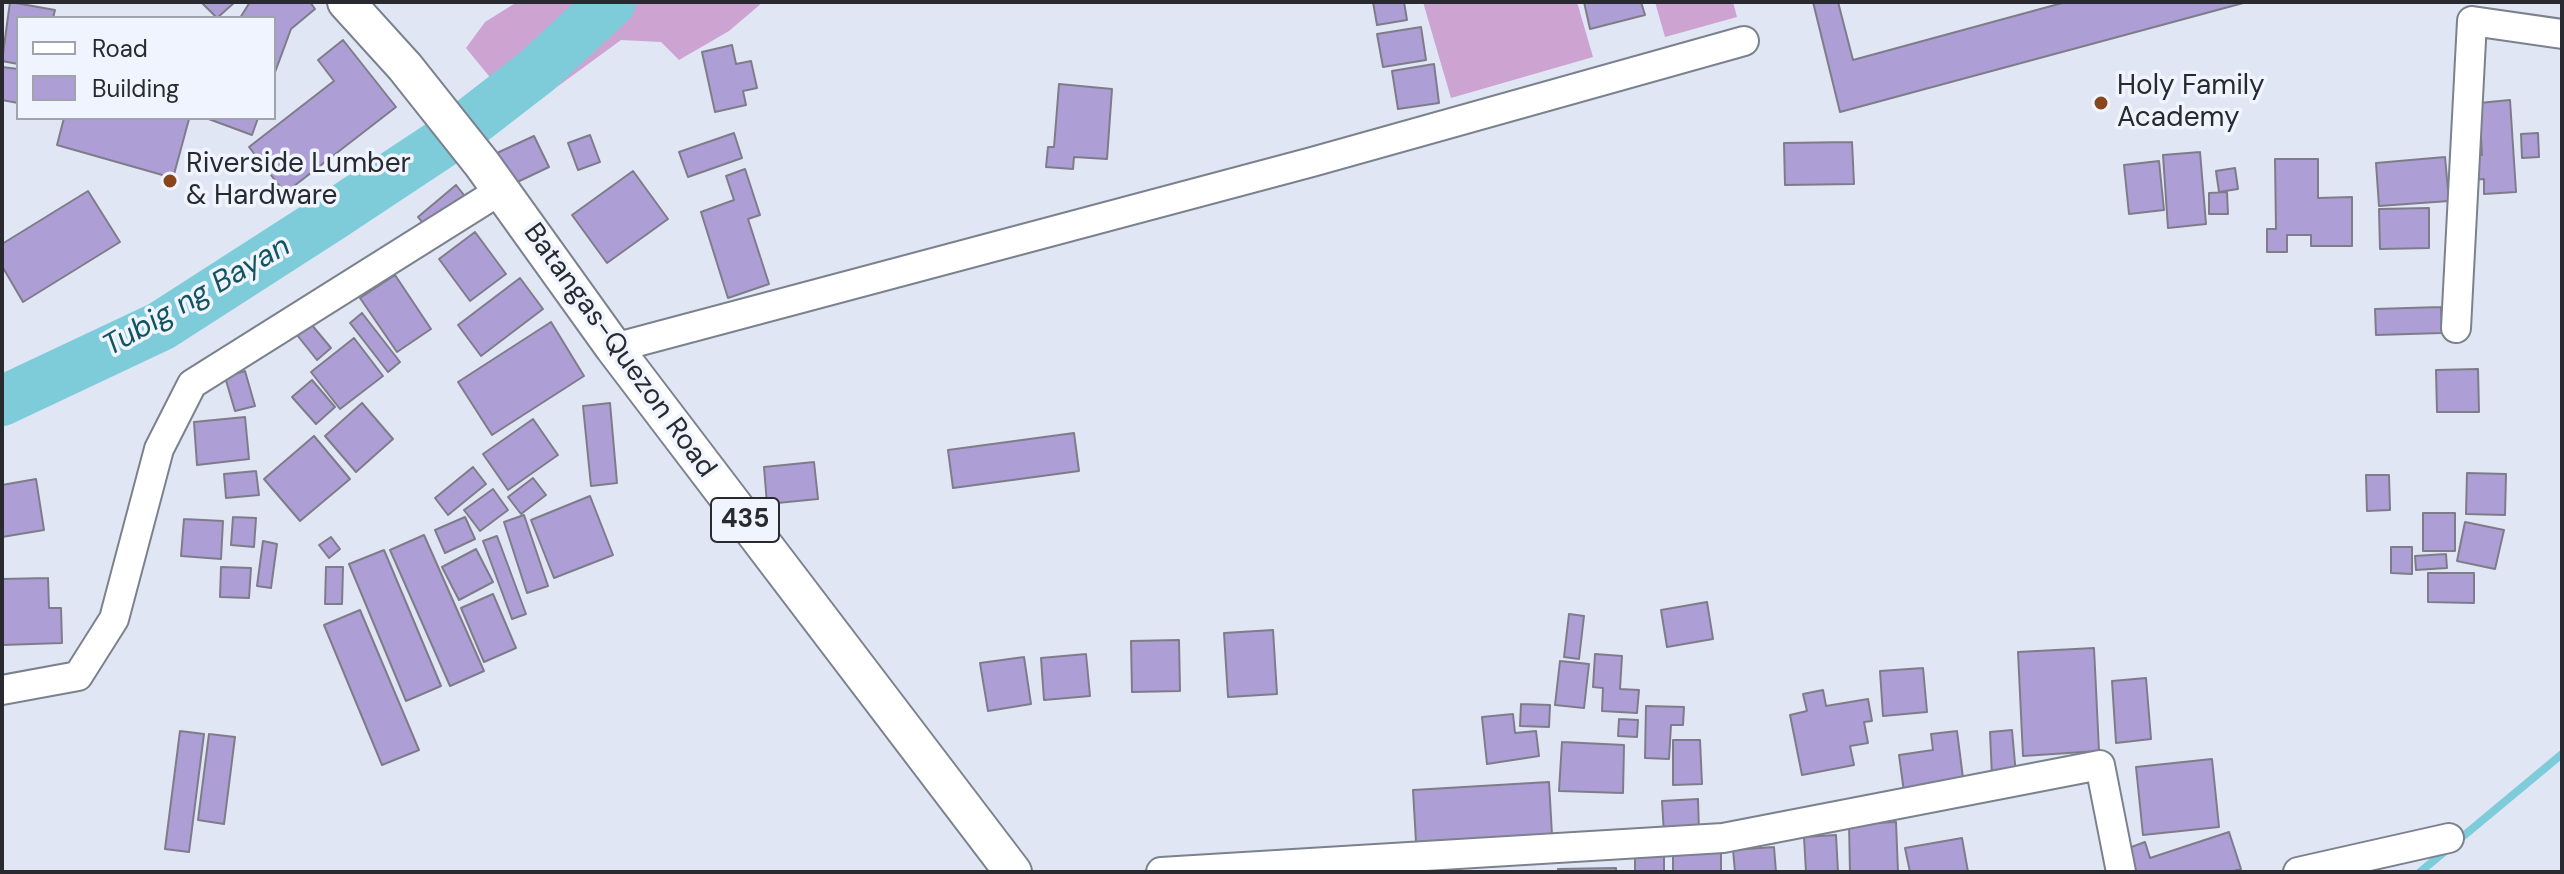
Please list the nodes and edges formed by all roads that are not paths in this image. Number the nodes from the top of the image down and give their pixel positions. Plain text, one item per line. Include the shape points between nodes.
1 (346, 2) edge
2 (367, 2) edge
3 (2562, 34) edge
4 (1744, 41) dead end
5 (405, 67) junction
6 (491, 177) junction
7 (2456, 328) dead end
8 (614, 348) junction
9 (2, 690) edge
10 (2449, 838) dead end
11 (1013, 872) edge
12 (1161, 872) edge
13 (2121, 872) edge
14 (2298, 872) edge

1 - 5 main road, 435
2 - 5 main road, 435
3 - 7 street via 2472,21
4 - 8 street via 1297,167
5 - 6 main road, Batangas-Quezon Road / 435
6 - 8 main road, Batangas-Quezon Road / 435
6 - 9 street via 192,384 159,449 114,619 78,676
8 - 11 main road, Batangas-Quezon Road / 435
10 - 14 street
12 - 13 street via 1723,838 2100,765

